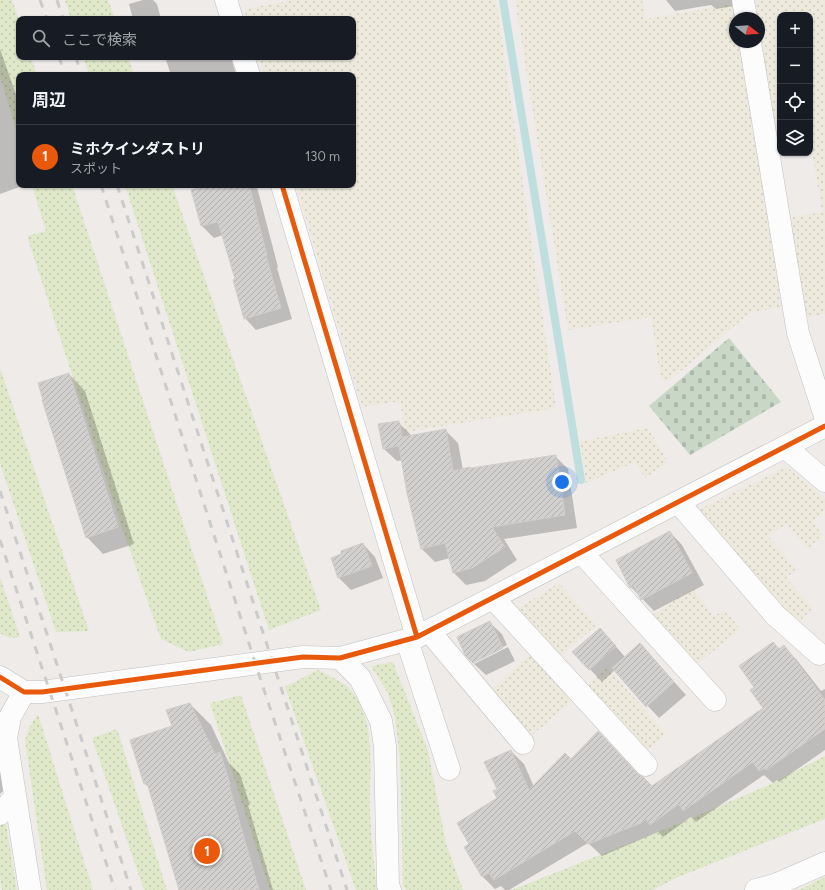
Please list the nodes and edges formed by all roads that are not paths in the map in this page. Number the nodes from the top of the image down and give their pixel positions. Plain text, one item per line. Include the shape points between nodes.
1 (226, 0) edge
2 (743, 0) edge
3 (745, 12) edge
4 (231, 16) edge
5 (751, 48) edge
6 (244, 60) edge
7 (248, 72) edge
8 (283, 188) edge
9 (825, 416) edge
10 (825, 426) edge
11 (785, 447) junction
12 (825, 481) edge
13 (678, 502) junction
14 (582, 552) junction
15 (493, 598) junction
16 (418, 636) junction
17 (819, 654) dead end
18 (340, 658) junction
19 (0, 676) edge
20 (24, 692) junction
21 (715, 700) dead end
22 (523, 743) dead end
23 (646, 765) dead end
24 (449, 769) dead end
25 (15, 797) junction
26 (0, 814) edge
27 (825, 862) edge
28 (30, 890) edge
29 (390, 890) edge
30 (756, 890) edge

1 - 4 street
2 - 3 street
5 - 9 street via 798,333
6 - 7 street
8 - 16 street
10 - 11 street
11 - 12 street
11 - 13 street
13 - 14 street
13 - 17 street via 775,615
14 - 15 street
14 - 21 street
15 - 16 street
15 - 23 street
16 - 18 street
16 - 22 street
16 - 24 street
18 - 20 street via 303,657 42,692
18 - 29 street via 360,678 381,721
19 - 20 street
20 - 25 street via 10,717 6,738
25 - 26 street
25 - 28 street
27 - 30 street

